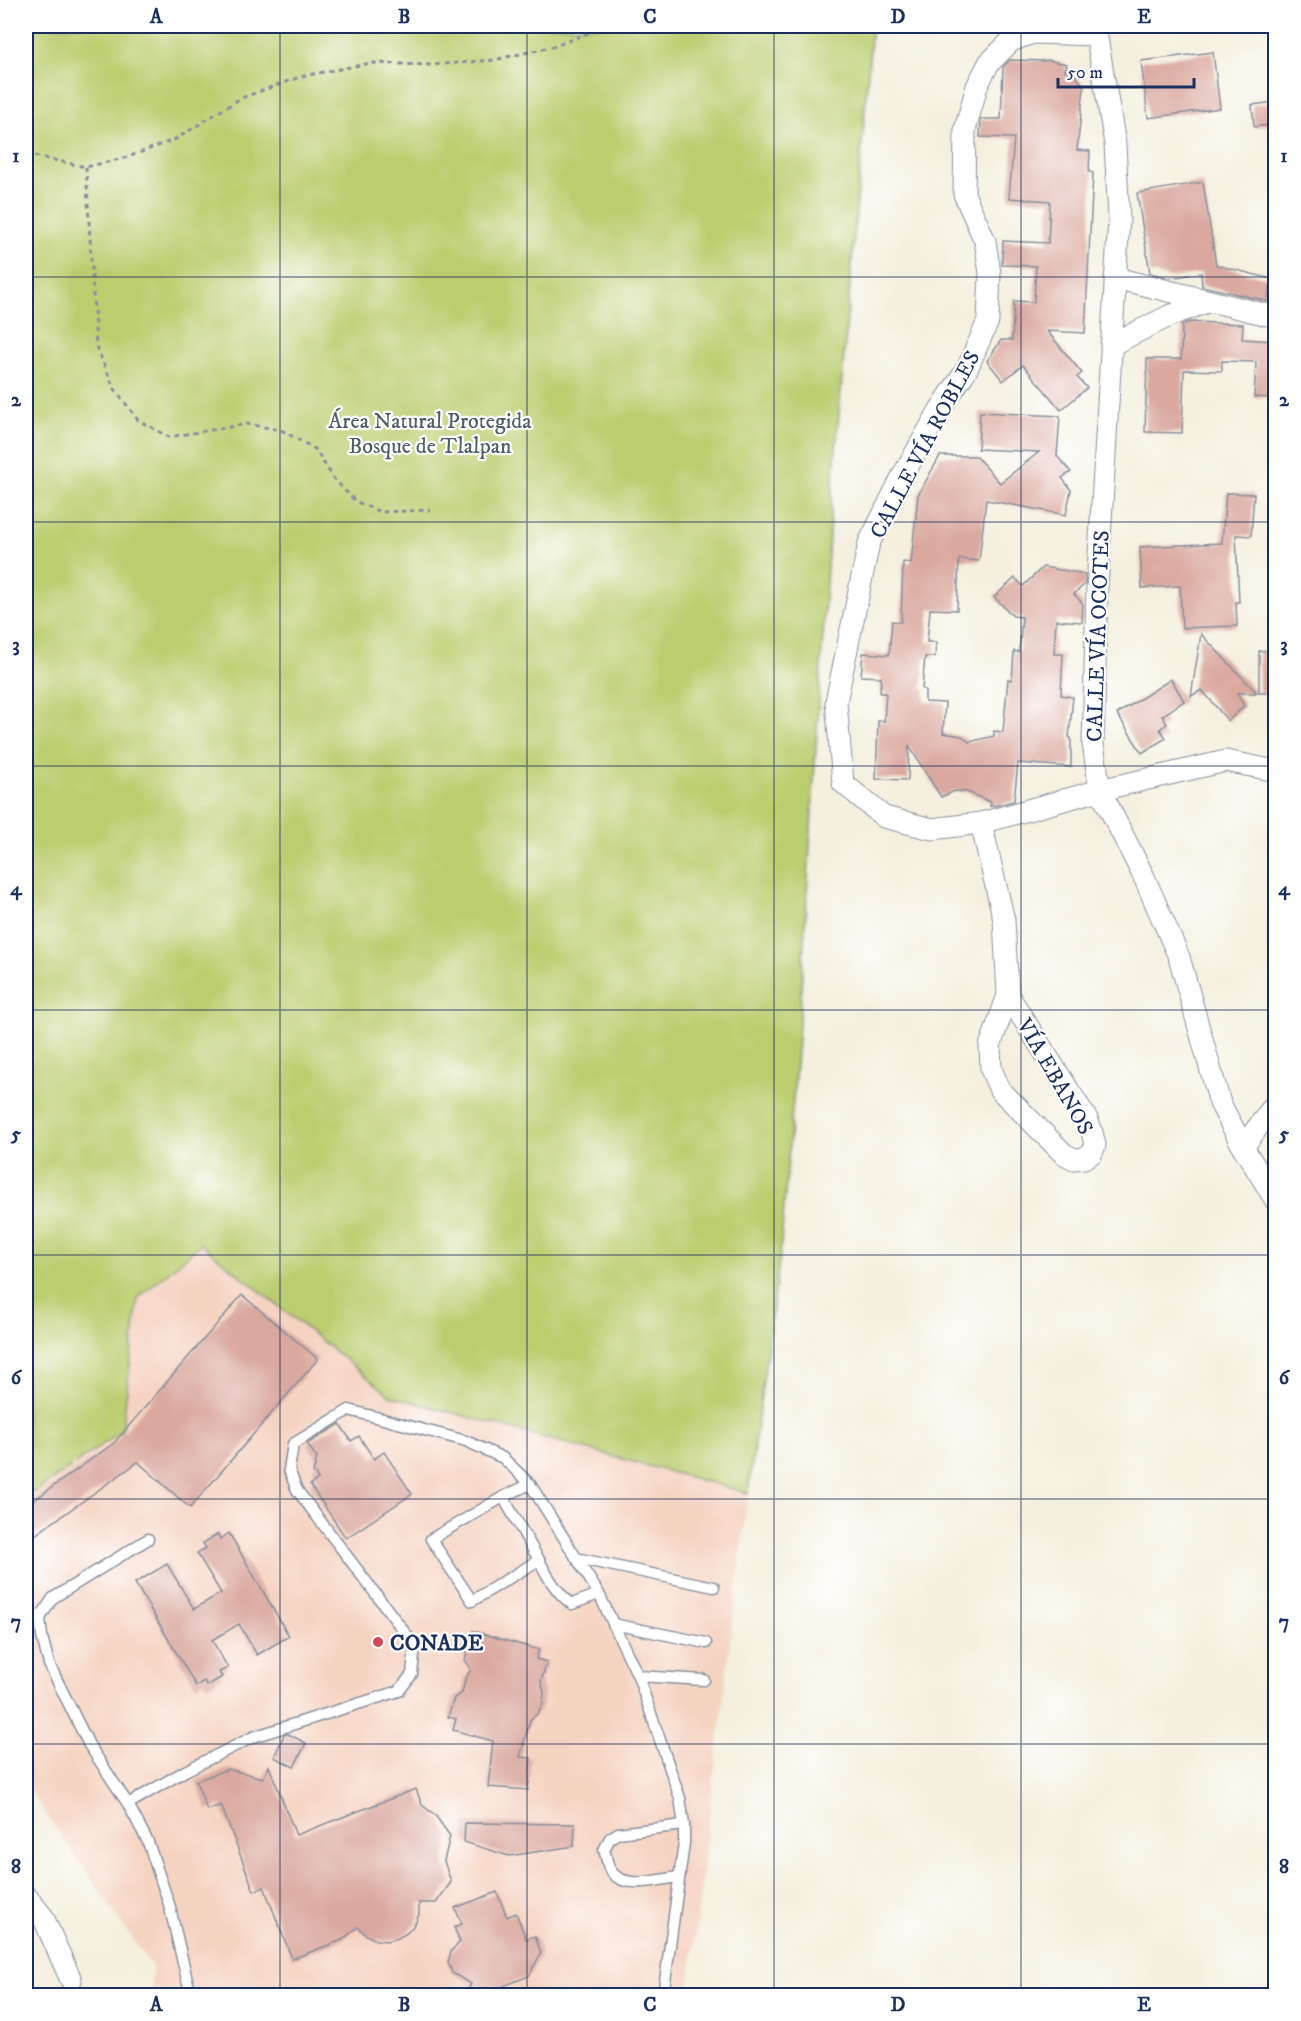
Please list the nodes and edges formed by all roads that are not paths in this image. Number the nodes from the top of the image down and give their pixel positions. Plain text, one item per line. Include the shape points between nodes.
1 (1096, 30) edge
2 (1115, 278) junction
3 (1210, 301) junction
4 (1275, 317) edge
5 (1111, 345) junction
6 (1275, 771) edge
7 (1100, 790) junction
8 (981, 823) junction
9 (1008, 994) junction
10 (1275, 1103) edge
11 (1243, 1147) junction
12 (1275, 1201) edge
13 (530, 1484) junction
14 (502, 1497) junction
15 (148, 1539) dead end
16 (576, 1558) junction
17 (539, 1560) junction
18 (714, 1587) dead end
19 (599, 1594) junction
20 (26, 1609) edge
21 (40, 1618) junction
22 (613, 1624) junction
23 (706, 1643) dead end
24 (638, 1677) junction
25 (704, 1680) dead end
26 (128, 1804) junction
27 (684, 1825) junction
28 (679, 1877) junction
29 (26, 1896) edge
30 (71, 1980) dead end
31 (191, 1995) edge
32 (663, 1995) edge

1 - 2 street, CALLE VÍA OCOTES via 1115,144 1119,218
1 - 8 street, CALLE VÍA ROBLES via 1033,33 1011,41 988,63 977,86 965,129 964,194 985,241 990,273 988,321 967,369 903,475 869,543 836,702 843,783 884,817 932,829
2 - 3 street
2 - 5 street, CALLE VÍA OCOTES
3 - 4 street
3 - 5 street
5 - 7 street, CALLE VÍA OCOTES via 1095,649 1093,744
6 - 7 street, CALLE VÍA ROBLES via 1226,761
7 - 8 street, CALLE VÍA ROBLES
7 - 11 street, CALLE VÍA OCOTES via 1179,957 1221,1103
8 - 9 street, VÍA EBANOS via 1004,920
9 - 9 street, VÍA EBANOS via 990,1046 991,1069 1000,1090 1064,1154 1084,1158 1095,1145 1087,1119
10 - 11 street
11 - 12 street, CALLE VÍA OCOTES
13 - 14 lane
13 - 16 lane
13 - 26 lane via 503,1458 466,1441 349,1410 293,1444 289,1470 297,1490 415,1646 412,1674 399,1691 253,1737
14 - 17 lane
14 - 17 lane via 431,1539 472,1601
15 - 21 lane via 53,1598
16 - 18 lane
16 - 19 lane
17 - 19 lane via 563,1598 572,1604
19 - 22 lane
20 - 21 lane
21 - 26 lane via 49,1664 89,1745
22 - 23 lane
22 - 24 lane
24 - 25 lane
24 - 27 lane via 680,1798
26 - 31 lane via 148,1842
27 - 28 lane
27 - 28 lane via 618,1833 604,1850 610,1869 617,1878 629,1883
28 - 32 lane
29 - 30 street via 43,1917

